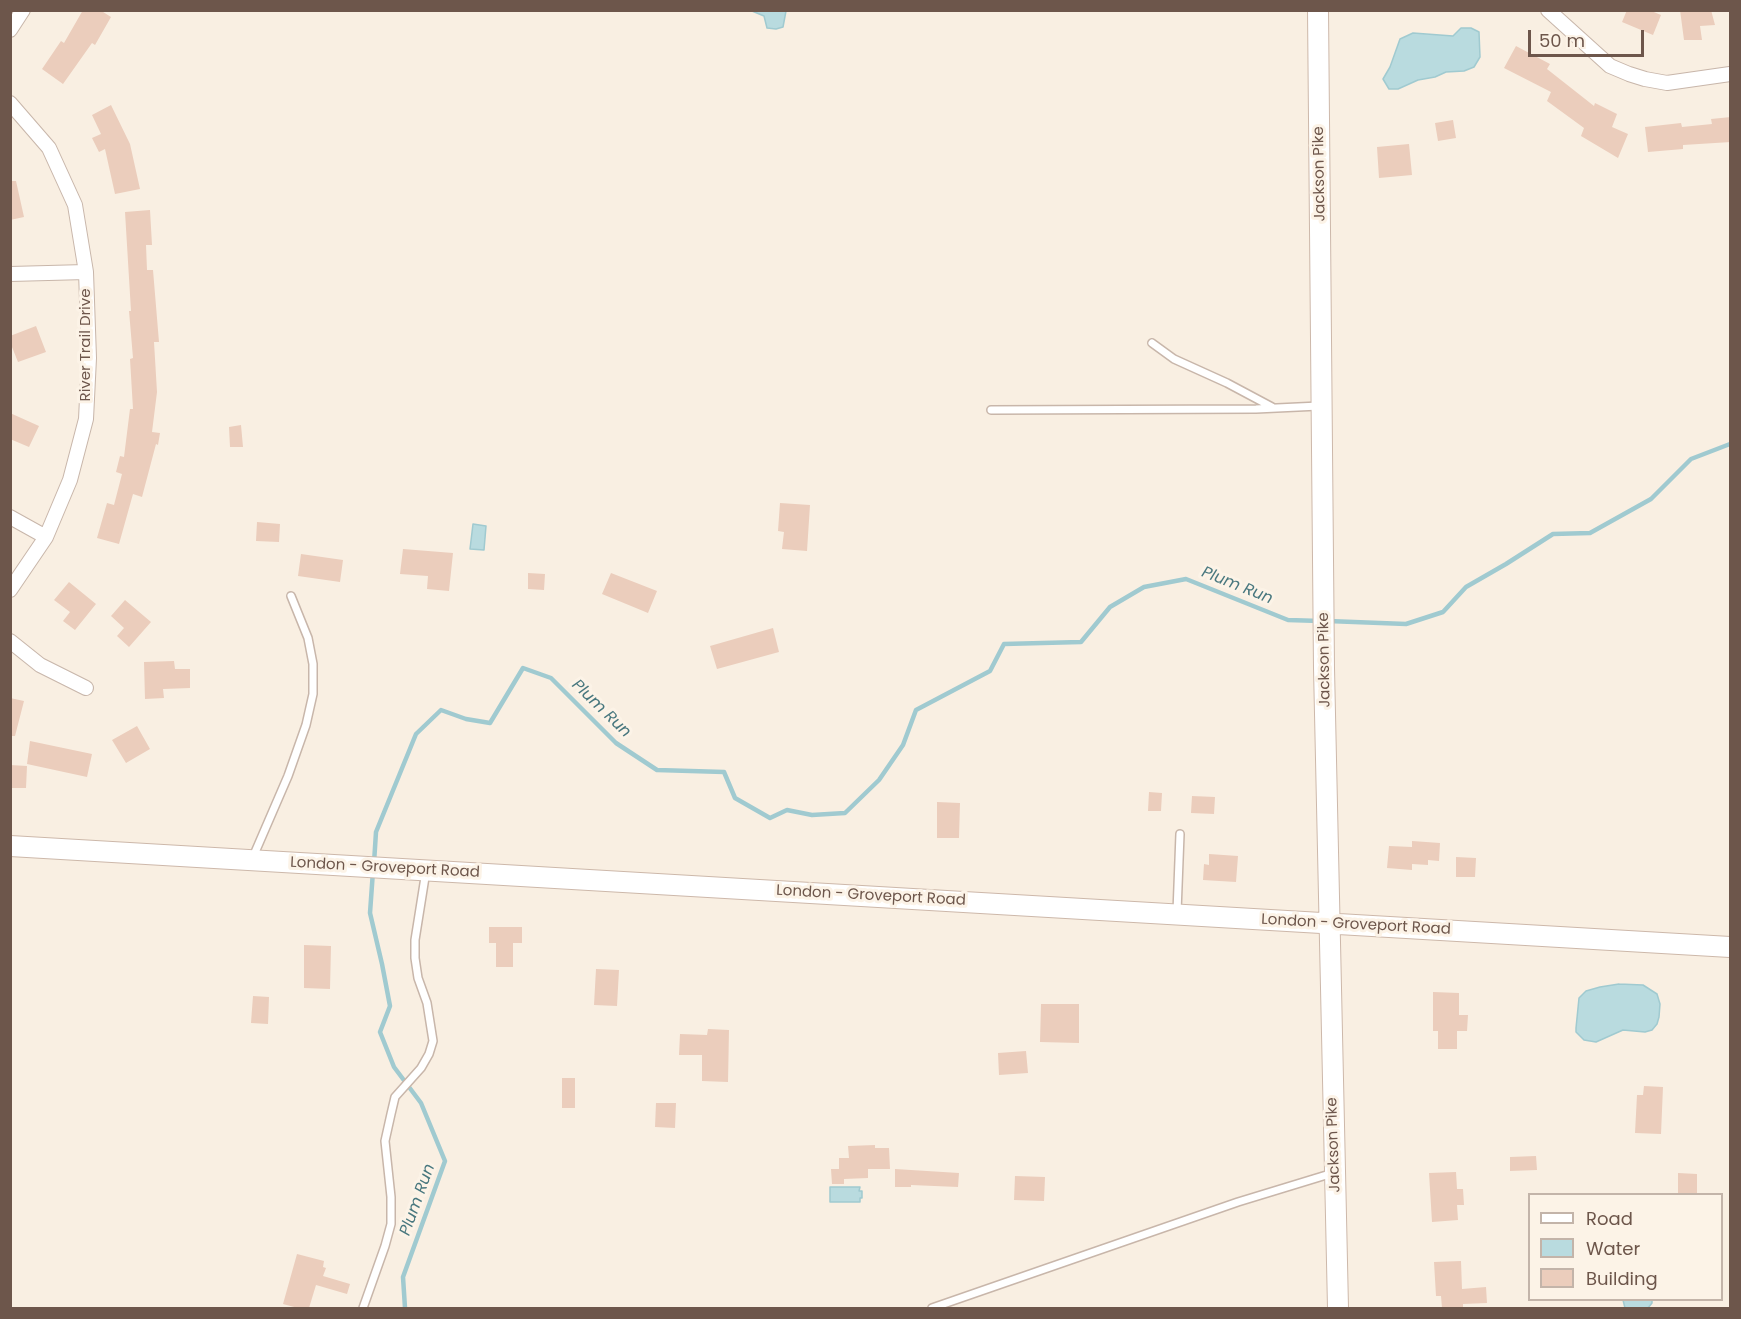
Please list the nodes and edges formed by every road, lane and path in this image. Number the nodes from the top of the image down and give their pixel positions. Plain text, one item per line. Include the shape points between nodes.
1 (23, 10) edge
2 (1318, 10) edge
3 (1548, 10) edge
4 (10, 30) edge
5 (1731, 75) edge
6 (10, 104) edge
7 (86, 272) junction
8 (10, 274) edge
9 (1152, 343) dead end
10 (1321, 406) junction
11 (1274, 408) junction
12 (991, 410) dead end
13 (10, 517) edge
14 (46, 537) junction
15 (10, 590) edge
16 (291, 596) dead end
17 (10, 641) edge
18 (86, 688) dead end
19 (1180, 834) dead end
20 (10, 846) edge
21 (252, 860) junction
22 (420, 869) junction
23 (1177, 914) junction
24 (1329, 924) junction
25 (1731, 947) edge
26 (1335, 1172) junction
27 (363, 1308) edge
28 (932, 1308) edge
29 (1338, 1308) edge

1 - 4 street
2 - 10 main road, Jackson Pike
3 - 5 street via 1610,66 1629,74 1667,83
6 - 7 street, River Trail Drive via 49,148 75,205
7 - 8 street
7 - 14 street, River Trail Drive via 86,419 70,480
9 - 11 lane via 1174,359
10 - 11 lane
10 - 24 main road, Jackson Pike
11 - 12 lane
13 - 14 street
14 - 15 street, River Trail Drive
16 - 21 lane via 314,664 313,694 292,766
17 - 18 street via 40,665
19 - 23 lane
20 - 21 main road, London - Groveport Road
21 - 22 main road, London - Groveport Road
22 - 23 main road, London - Groveport Road
22 - 27 lane via 415,958 433,1041 416,1074 395,1097 385,1141 390,1224
23 - 24 main road, London - Groveport Road
24 - 25 main road, London - Groveport Road
24 - 26 main road, Jackson Pike
26 - 28 lane
26 - 29 main road, Jackson Pike

